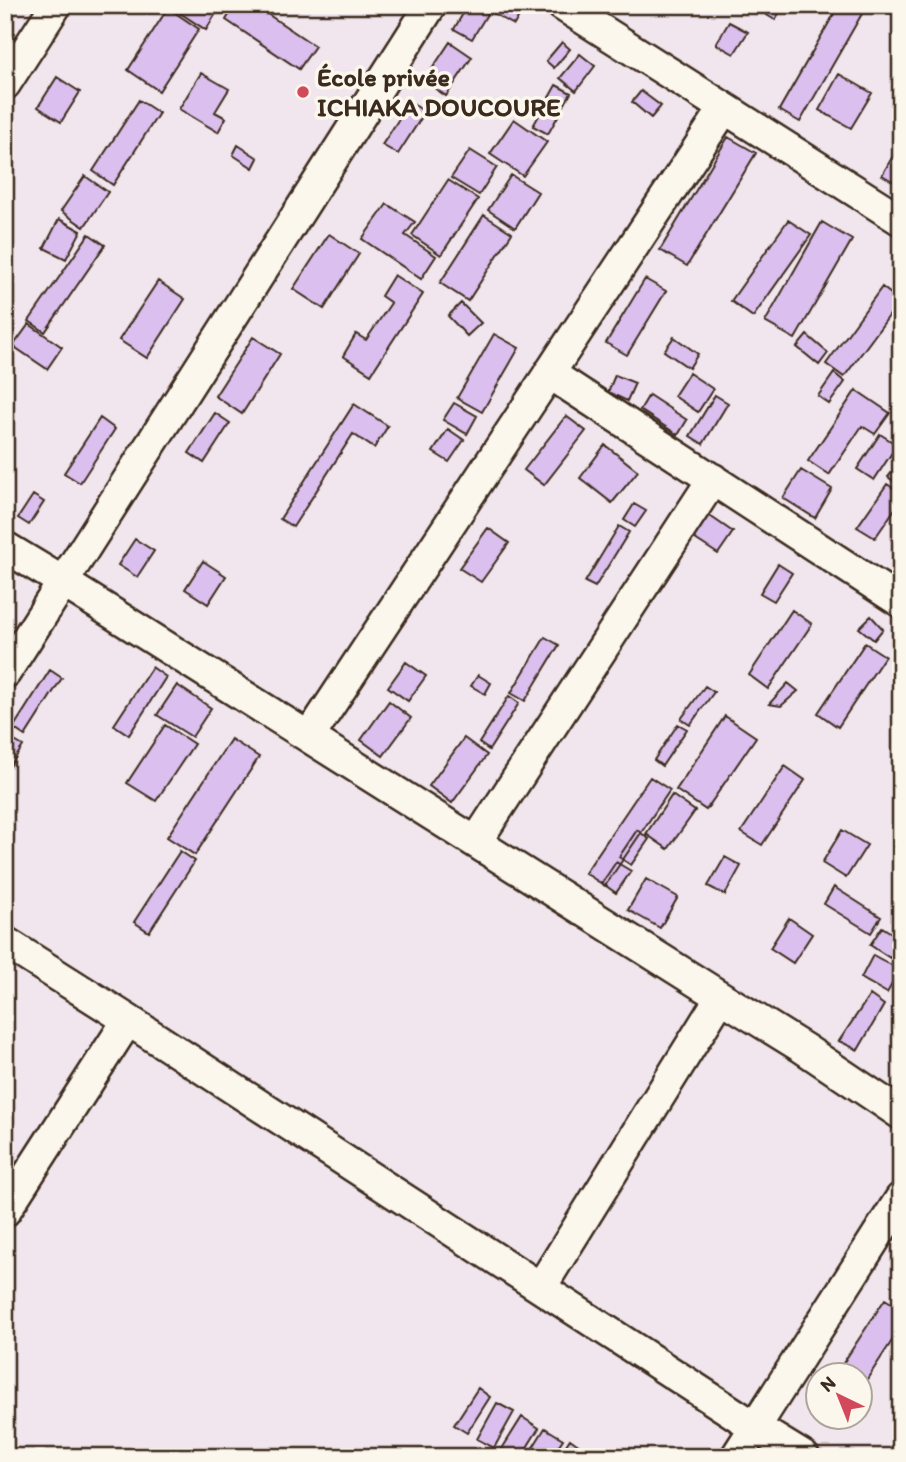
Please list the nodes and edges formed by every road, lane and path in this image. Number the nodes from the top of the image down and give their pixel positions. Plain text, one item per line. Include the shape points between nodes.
1 (56, 5) edge
2 (431, 5) edge
3 (562, 5) edge
4 (5, 84) edge
5 (724, 109) junction
6 (901, 220) edge
7 (549, 373) junction
8 (713, 479) junction
9 (5, 547) edge
10 (63, 582) junction
11 (901, 602) edge
12 (5, 673) edge
13 (309, 737) junction
14 (476, 842) junction
15 (5, 942) edge
16 (721, 997) junction
17 (128, 1020) junction
18 (901, 1114) edge
19 (901, 1198) edge
20 (5, 1211) edge
21 (541, 1287) junction
22 (755, 1427) junction
23 (736, 1457) edge
24 (804, 1457) edge

1 - 4 street
2 - 10 street
3 - 5 street
5 - 6 street
5 - 7 street
7 - 8 street
7 - 13 street
8 - 11 street
8 - 14 street
9 - 10 street
10 - 12 street
10 - 13 street
13 - 14 street
14 - 16 street
15 - 17 street
16 - 18 street
16 - 21 street
17 - 20 street
17 - 21 street
19 - 22 street
21 - 22 street
22 - 23 street
22 - 24 street

